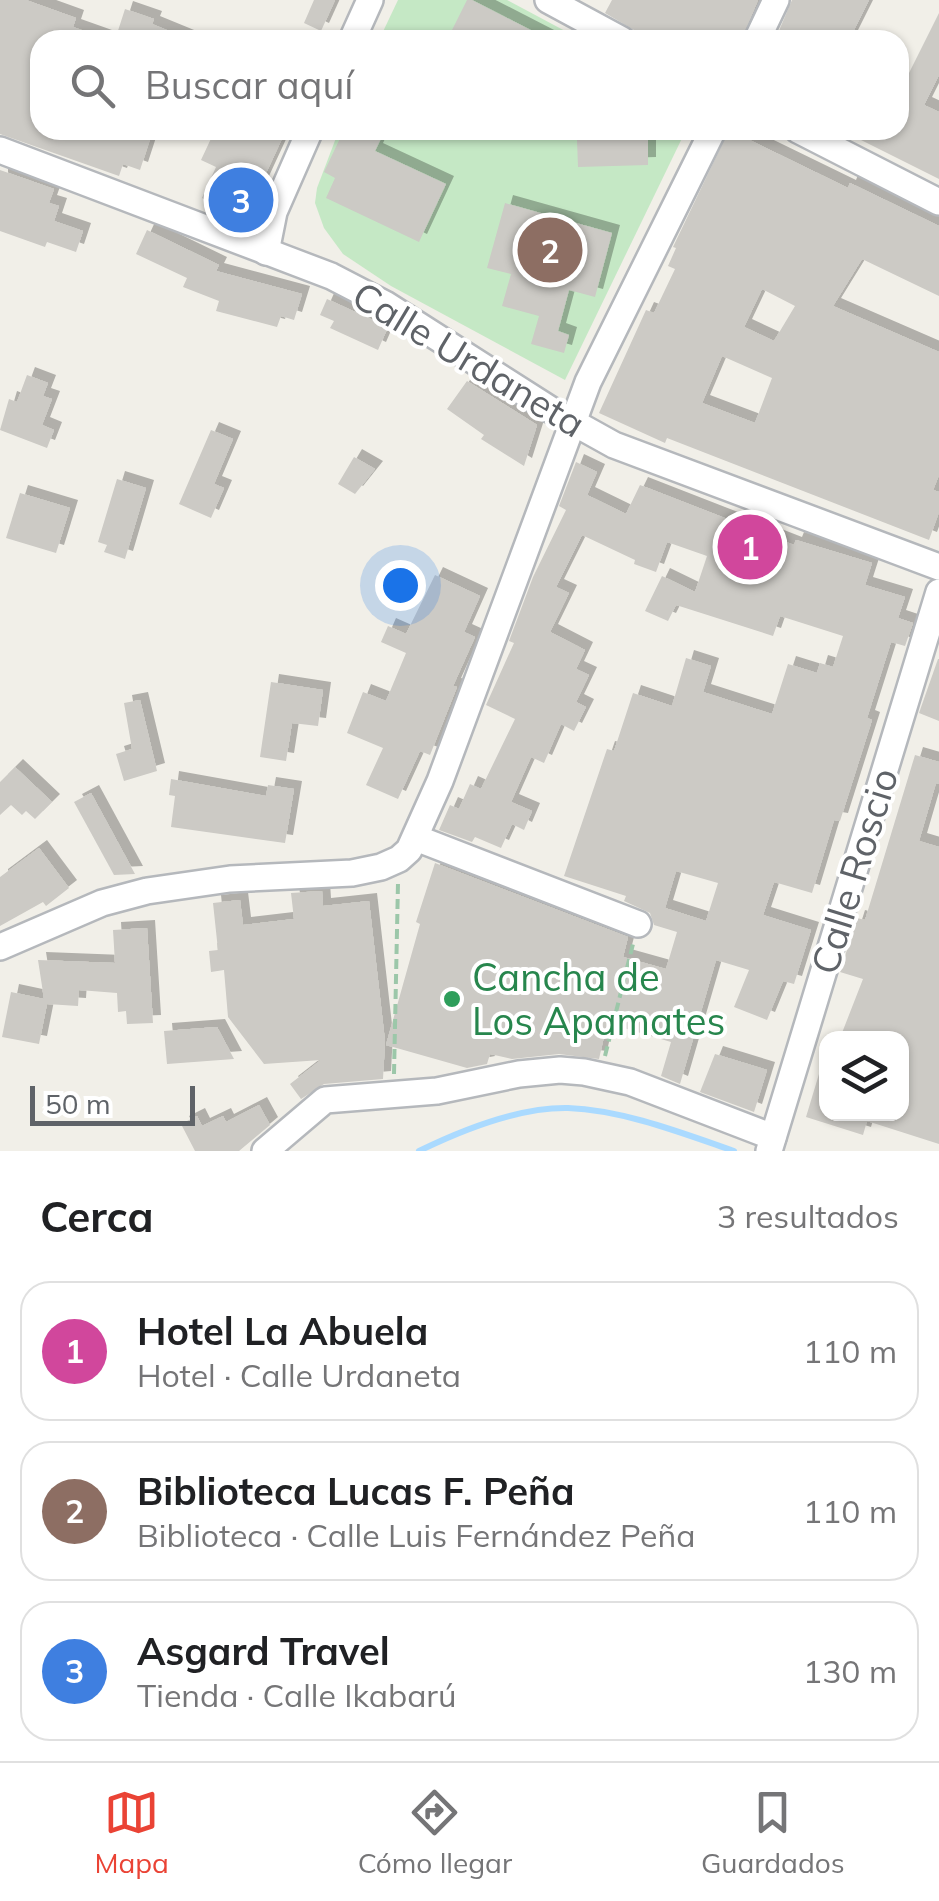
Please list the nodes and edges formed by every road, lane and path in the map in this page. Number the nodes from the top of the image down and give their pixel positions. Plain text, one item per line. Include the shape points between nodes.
1 (370, 0) edge
2 (548, 0) edge
3 (776, 0) edge
4 (356, 30) edge
5 (604, 30) edge
6 (762, 30) edge
7 (306, 140) edge
8 (708, 140) edge
9 (818, 140) edge
10 (0, 150) edge
11 (939, 202) edge
12 (266, 252) junction
13 (573, 423) junction
14 (939, 568) edge
15 (939, 592) edge
16 (416, 838) junction
17 (399, 859) junction
18 (638, 924) joint
19 (0, 947) edge
20 (600, 1074) junction
21 (394, 1094) junction
22 (771, 1144) edge
23 (265, 1151) edge

1 - 4 street
2 - 5 street
3 - 6 street
7 - 12 street via 274,212
8 - 13 street
9 - 11 street
10 - 12 street, Calle Urdaneta
12 - 13 street, Calle Urdaneta via 385,304
13 - 14 street, Calle Urdaneta via 676,470
13 - 16 street
15 - 22 street, Calle Roscio
16 - 17 street
16 - 18 street
17 - 19 street via 352,873 210,880 147,892 102,903
17 - 21 path
18 - 20 path
20 - 21 street via 560,1070
20 - 22 street
21 - 23 street via 324,1100

